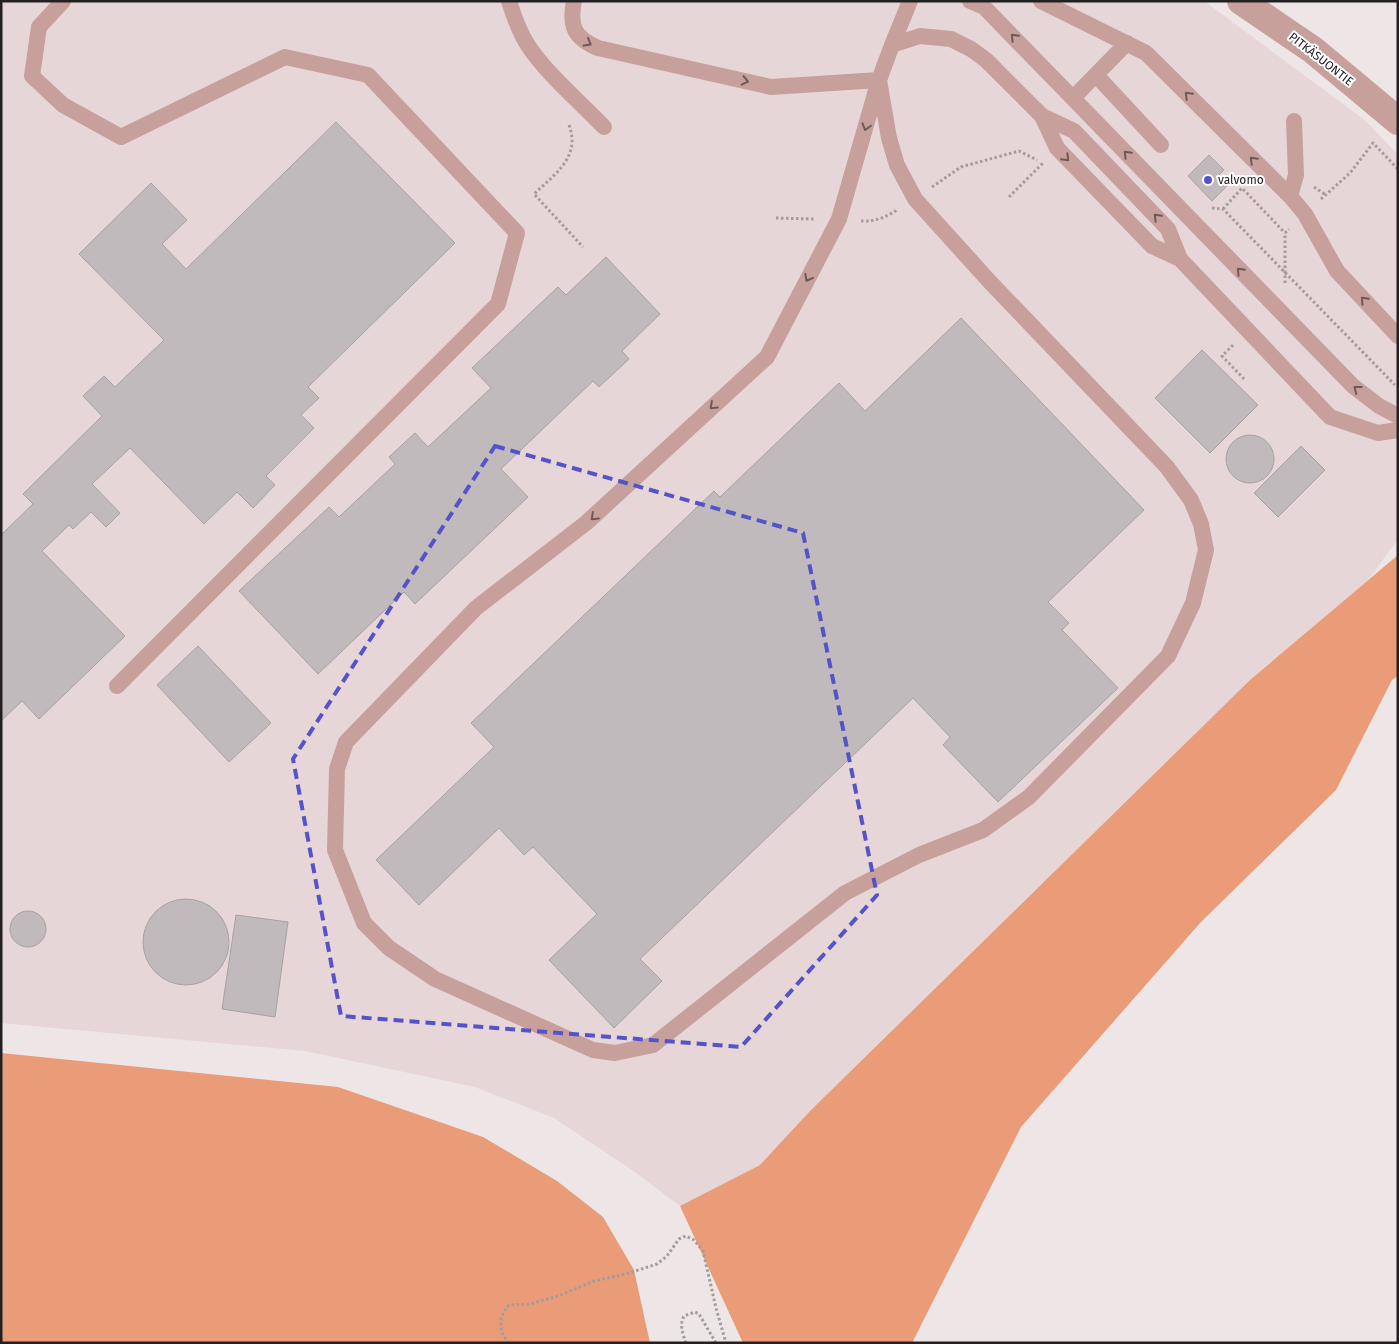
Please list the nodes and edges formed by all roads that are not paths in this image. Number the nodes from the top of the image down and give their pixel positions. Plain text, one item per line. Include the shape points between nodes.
1 (63, 1) edge
2 (509, 1) edge
3 (574, 1) edge
4 (910, 1) edge
5 (970, 1) edge
6 (1041, 1) edge
7 (1242, 1) edge
8 (1127, 43) junction
9 (892, 45) junction
10 (1096, 75) junction
11 (879, 80) junction
12 (1073, 98) junction
13 (1042, 116) junction
14 (1294, 121) dead end
15 (1398, 121) edge
16 (604, 127) dead end
17 (1161, 145) dead end
18 (1290, 196) junction
19 (1180, 259) junction
20 (1398, 336) edge
21 (1398, 416) edge
22 (1398, 430) edge
23 (117, 686) dead end

1 - 23 lane via 39,27 32,76 63,105 121,137 285,58 368,75 517,232 498,304
2 - 16 lane via 529,47 547,70
3 -> 11 lane via 572,23 577,35 598,48 771,87
4 - 9 lane
12 -> 5 lane via 984,6
6 - 8 lane
7 - 15 street, PITKÄSUONTIE via 1313,50
8 - 10 lane
18 -> 8 lane via 1146,53
9 - 11 lane
9 - 13 lane via 920,36 951,39 986,60
10 - 12 lane
10 - 17 lane
11 -> 11 lane via 839,219 767,357 586,523 476,608 346,742 337,769 335,850 364,922 389,948 435,979 593,1050 615,1054 654,1045 844,893 919,855 982,830 1029,797 1168,656 1193,603 1206,550 1201,524 1191,500 1168,467 990,282 916,199 897,165
21 -> 12 lane via 1378,406 1352,386
13 -> 19 lane via 1057,148 1070,162 1152,246
19 -> 13 lane via 1168,229 1074,131
14 - 18 lane via 1296,175
20 -> 18 lane via 1337,271 1305,214
19 - 22 lane via 1330,417 1378,433

